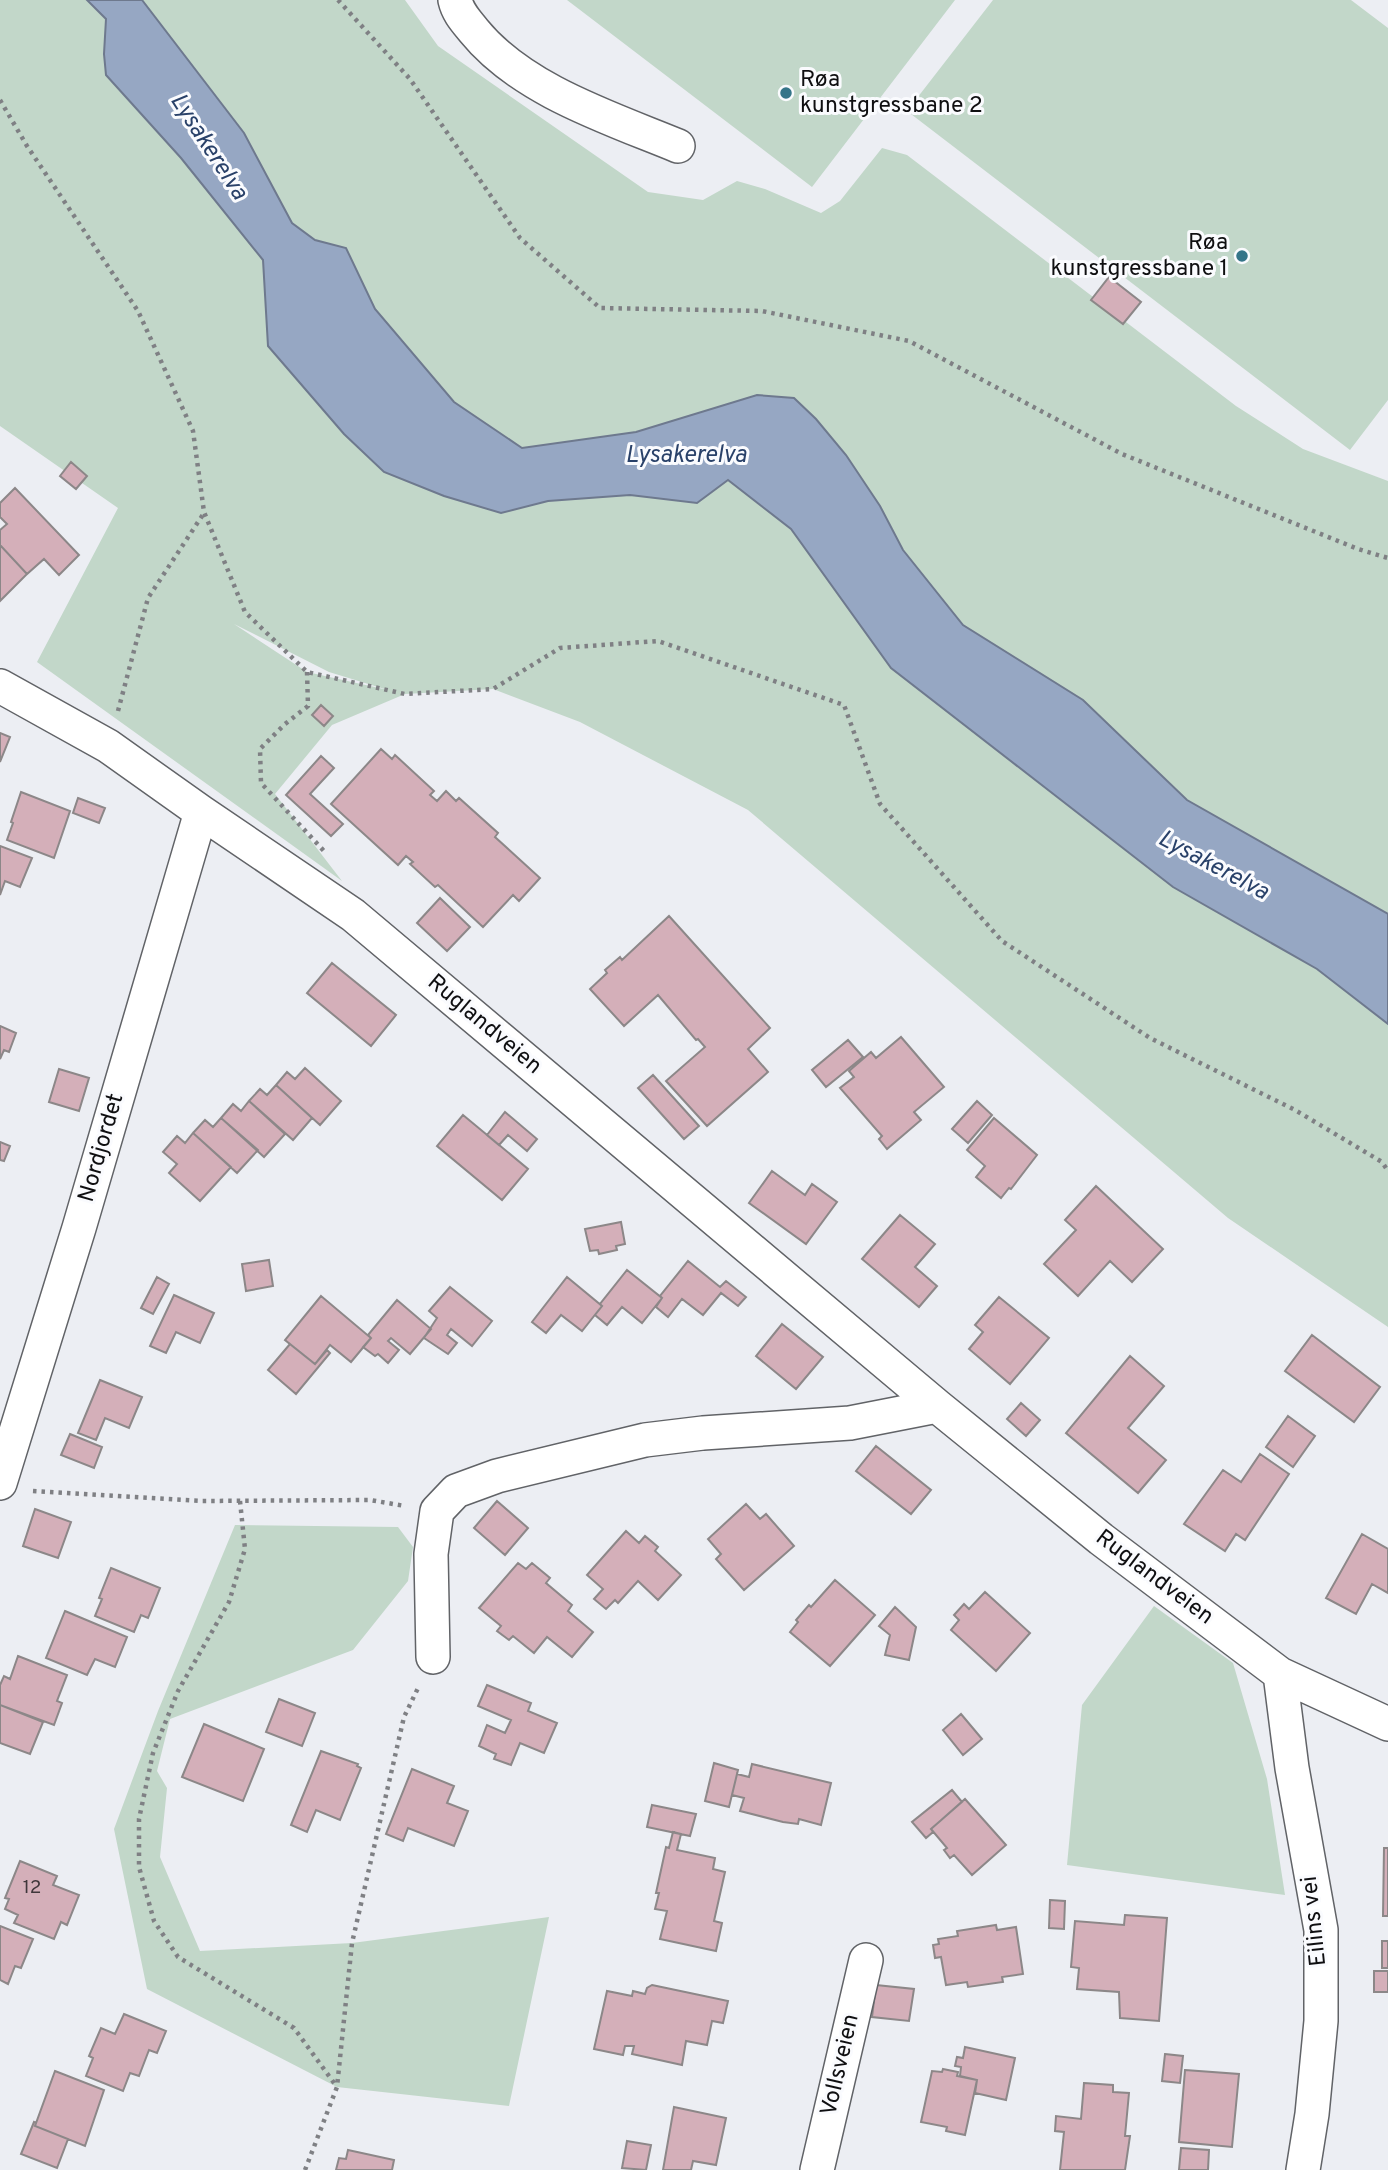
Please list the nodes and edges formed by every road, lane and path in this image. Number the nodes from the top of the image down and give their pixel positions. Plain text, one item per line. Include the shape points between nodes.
1 (338, 0) edge
2 (455, 0) edge
3 (0, 100) edge
4 (678, 146) dead end
5 (204, 512) junction
6 (1388, 558) edge
7 (307, 672) junction
8 (0, 686) edge
9 (108, 746) junction
10 (201, 812) junction
11 (329, 856) dead end
12 (1388, 1171) edge
13 (937, 1406) junction
14 (13, 1487) edge
15 (240, 1501) junction
16 (436, 1511) junction
17 (433, 1657) joint
18 (1280, 1674) junction
19 (1388, 1724) edge
20 (866, 1959) dead end
21 (337, 2087) junction
22 (305, 2170) edge
23 (817, 2170) edge
24 (1303, 2170) edge

1 - 6 path via 410,79 520,238 600,308 762,311 909,341 1122,454
2 - 4 street via 458,11 488,48 531,80
3 - 5 path via 138,311 193,431
5 - 7 path via 245,611
5 - 9 path via 148,598
7 - 11 path via 308,706 260,749 261,783
7 - 12 path via 405,694 493,689 561,648 658,641 844,705 880,804 1002,940 1150,1038 1294,1110 1382,1162
8 - 9 street, Ruglandveien
9 - 10 street, Ruglandveien
10 - 13 street, Ruglandveien via 354,915
10 - 14 street, Nordjordet via 79,1228
13 - 16 street via 850,1423 645,1440 497,1476 456,1491
13 - 18 street, Ruglandveien via 1101,1539
14 - 15 path
15 - 16 path via 370,1500
15 - 21 path via 245,1549 229,1602 178,1691 153,1753 139,1819 139,1867 154,1921 178,1957 294,2028
16 - 17 street via 431,1554
17 - 21 path via 404,1717 352,1943
18 - 19 street, Ruglandveien
18 - 24 street, Eilins vei via 1321,1930 1321,2021
20 - 23 street, Vollsveien
21 - 22 path

